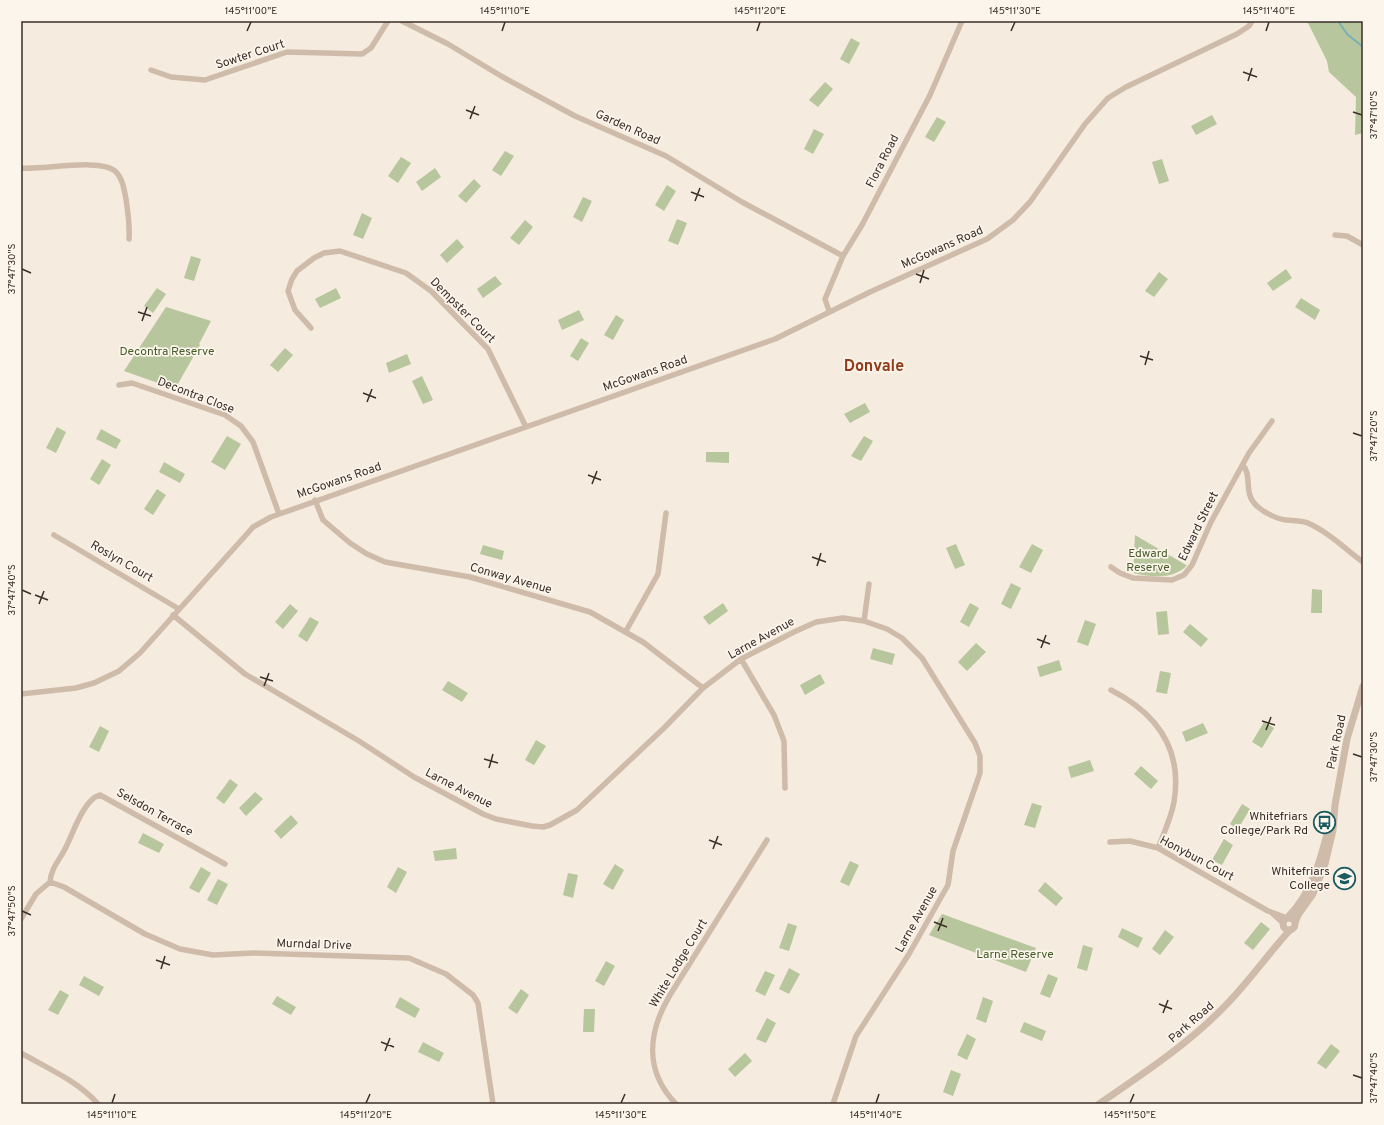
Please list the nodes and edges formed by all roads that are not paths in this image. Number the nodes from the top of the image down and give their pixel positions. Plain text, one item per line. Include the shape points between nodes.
1 (388, 21) edge
2 (402, 21) edge
3 (962, 21) edge
4 (1252, 21) edge
5 (151, 70) dead end
6 (21, 168) edge
7 (1335, 235) dead end
8 (128, 239) dead end
9 (1363, 245) edge
10 (843, 256) junction
11 (829, 311) junction
12 (312, 328) dead end
13 (119, 385) dead end
14 (1272, 421) dead end
15 (526, 427) junction
16 (1243, 465) junction
17 (315, 500) junction
18 (666, 513) dead end
19 (279, 514) junction
20 (54, 535) dead end
21 (1363, 562) edge
22 (1111, 567) dead end
23 (869, 584) dead end
24 (179, 609) junction
25 (173, 616) junction
26 (864, 620) junction
27 (626, 631) junction
28 (741, 659) junction
29 (1363, 686) edge
30 (703, 688) junction
31 (1111, 690) dead end
32 (21, 694) edge
33 (785, 788) dead end
34 (1335, 805) junction
35 (767, 840) dead end
36 (1110, 842) dead end
37 (1158, 848) junction
38 (225, 864) dead end
39 (50, 882) junction
40 (21, 919) edge
41 (1286, 923) junction
42 (21, 1052) edge
43 (98, 1104) edge
44 (493, 1104) edge
45 (676, 1104) edge
46 (833, 1104) edge
47 (1099, 1104) edge

1 - 5 street, Sowter Court via 371,48 362,54 287,52 205,80 171,77
2 - 10 street, Garden Road via 575,116 666,156 742,202
3 - 10 street, Flora Road via 930,95
4 - 11 street, McGowans Road via 1237,34 1108,98 1085,124 1030,202 999,232
6 - 8 street via 93,165 115,171 125,193 130,223
7 - 9 street via 1347,236
10 - 11 street, Flora Road via 825,299
11 - 15 street, McGowans Road via 775,339
12 - 15 street, Dempster Court via 295,310 288,291 297,271 314,258 324,253 340,251 406,273 431,291 488,348
13 - 19 street, Decontra Close via 132,383 234,420 253,442
14 - 16 street, Edward Street
15 - 17 street, McGowans Road
16 - 21 street via 1248,472 1249,493 1257,507 1285,520 1311,525 1333,538
16 - 22 street, Edward Street via 1211,522 1192,565 1184,575 1172,580 1133,578
17 - 19 street, McGowans Road
17 - 27 street, Conway Avenue via 320,516 326,523 350,543 375,558 470,577 590,612
18 - 27 street via 658,574
19 - 24 street, McGowans Road via 249,531
20 - 24 street, Roslyn Court
23 - 26 street
24 - 25 street, McGowans Road
25 - 30 street, Larne Avenue via 256,682 359,741 414,777 483,814 532,826 543,827 577,810
25 - 32 street, McGowans Road via 132,661 107,678 76,688
26 - 28 street, Larne Avenue via 843,618 816,622
26 - 46 street, Larne Avenue via 894,632 917,652 975,743 981,764 976,789 953,851 946,889 909,954 856,1036
27 - 30 street, Conway Avenue
28 - 30 street, Larne Avenue
28 - 33 street via 774,715 784,741
29 - 34 street, Park Road via 1347,739
31 - 37 street via 1146,712 1162,732 1172,752 1176,776 1174,802
34 - 41 street, Park Road via 1310,885 1303,901
34 - 41 street, Park Road via 1333,830 1325,864 1313,894 1298,915 1295,927
35 - 45 street, White Lodge Court via 656,1021 652,1045 657,1073 662,1085
36 - 37 street, Honybun Court via 1130,840
37 - 41 street, Honybun Court via 1268,910
38 - 39 street, Selsdon Terrace via 100,795 93,799 78,818 66,848 53,868
39 - 40 street via 36,894
39 - 44 street, Murndal Drive via 64,887 145,934 185,950 213,955 253,953 404,958 418,961 446,974 473,995 478,1003
41 - 47 street, Park Road via 1280,940 1248,982 1205,1026
42 - 43 street via 73,1082

